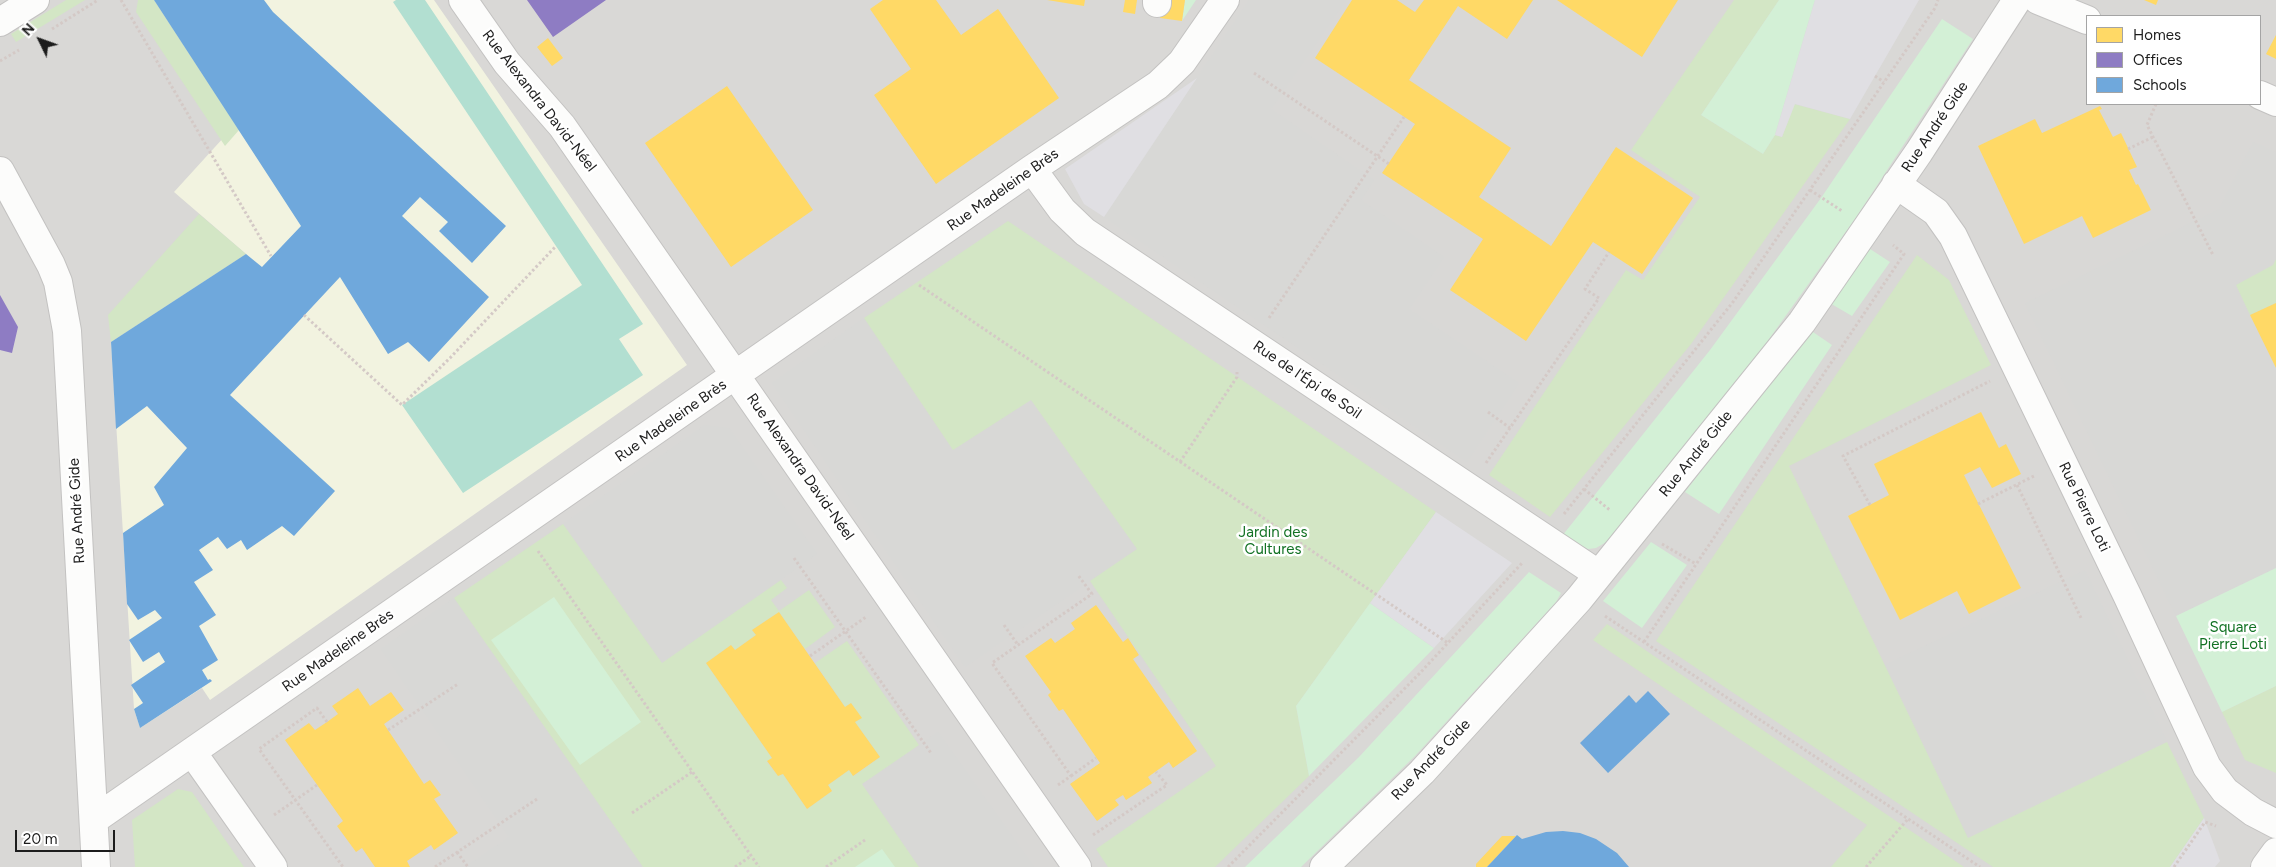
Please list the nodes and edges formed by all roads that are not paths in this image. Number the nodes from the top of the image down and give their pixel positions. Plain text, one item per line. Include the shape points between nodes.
1 (36, 0) edge
2 (463, 0) edge
3 (1225, 0) edge
4 (2017, 0) edge
5 (2038, 0) edge
6 (2086, 20) edge
7 (0, 22) edge
8 (2261, 95) edge
9 (2276, 102) edge
10 (1032, 169) junction
11 (0, 171) edge
12 (1896, 184) junction
13 (736, 376) junction
14 (1598, 574) junction
15 (192, 752) junction
16 (2265, 818) edge
17 (95, 819) junction
18 (2276, 852) edge
19 (96, 867) edge
20 (273, 867) edge
21 (1077, 867) edge
22 (1324, 867) edge
23 (2265, 867) edge

1 - 7 street
2 - 13 street, Rue Alexandra David-Néel via 507,63 562,126
3 - 10 street, Rue Madeleine Brès via 1193,48 1170,74
4 - 12 street, Rue André Gide
5 - 6 street
8 - 9 street
10 - 13 street, Rue Madeleine Brès
10 - 14 street, Rue de l'Épi de Soil via 1062,210 1085,232
11 - 17 street, Rue André Gide via 51,265 64,314
12 - 14 street, Rue André Gide via 1802,322
12 - 16 street, Rue Pierre Loti via 1922,200 1946,224 2018,367 2207,767 2225,791
13 - 15 street, Rue Madeleine Brès
13 - 21 street, Rue Alexandra David-Néel
14 - 22 street, Rue André Gide via 1422,772
15 - 17 street, Rue Madeleine Brès
15 - 20 street
17 - 19 street, Rue André Gide
18 - 23 street

